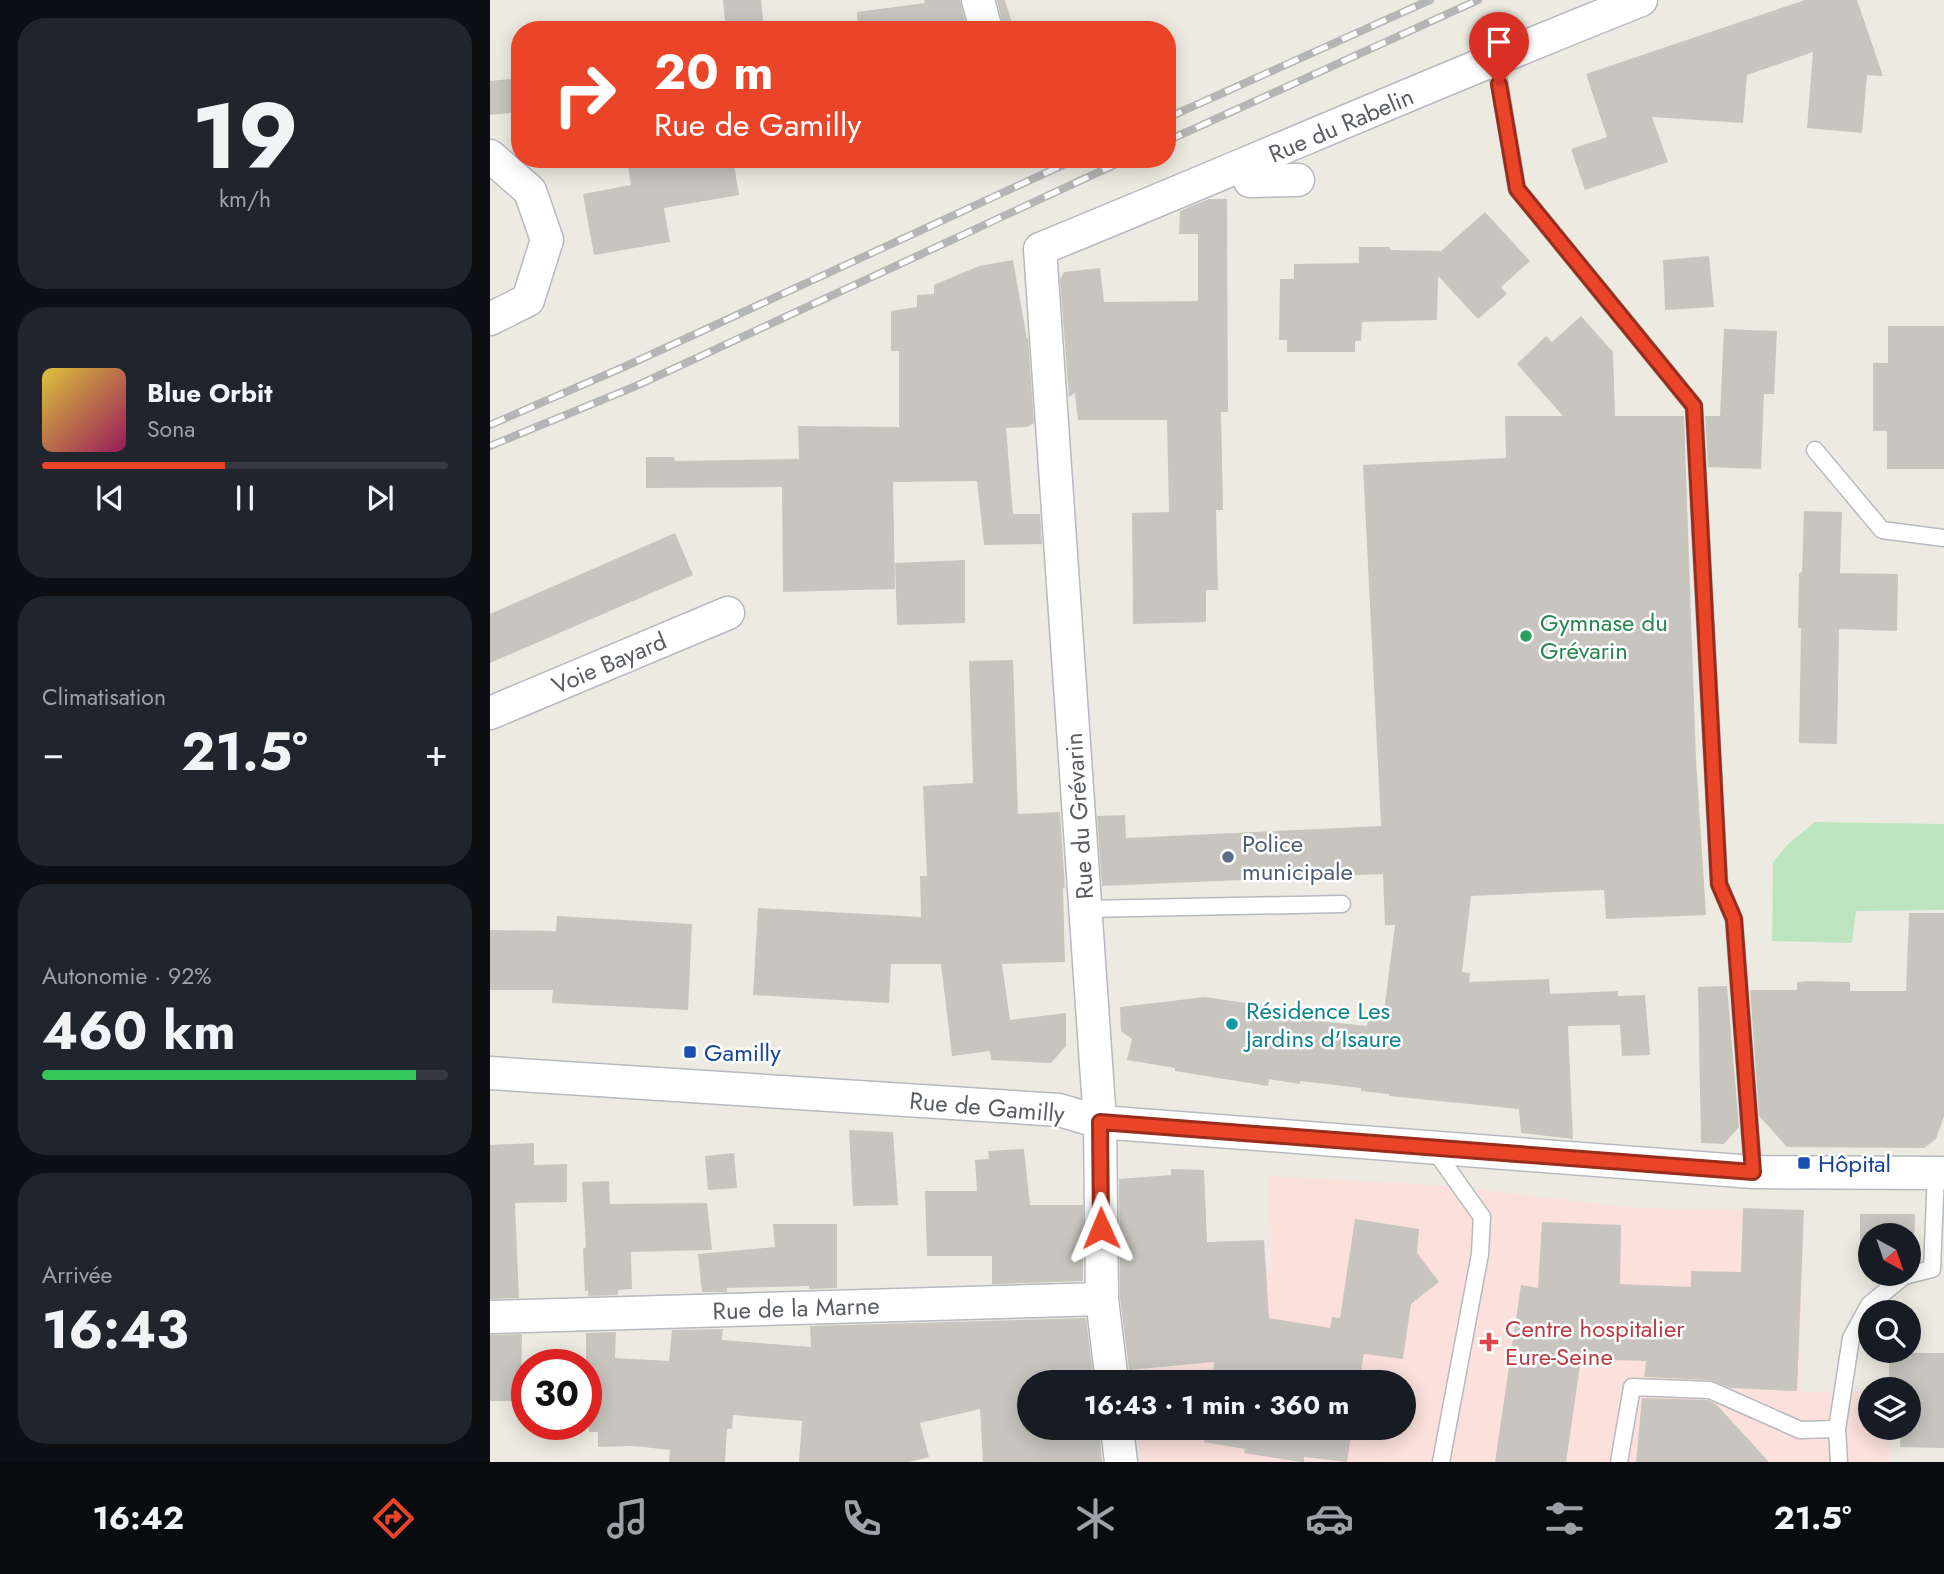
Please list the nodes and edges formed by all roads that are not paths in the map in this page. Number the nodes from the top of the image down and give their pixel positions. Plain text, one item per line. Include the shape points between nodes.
1 (978, 0) edge
2 (1641, 0) edge
3 (984, 21) edge
4 (1495, 58) junction
5 (490, 156) edge
6 (1250, 180) junction
7 (1298, 180) dead end
8 (1040, 249) joint
9 (490, 319) edge
10 (1815, 450) dead end
11 (1944, 538) edge
12 (727, 613) dead end
13 (490, 713) edge
14 (1342, 904) dead end
15 (1085, 909) junction
16 (490, 1073) edge
17 (1100, 1122) junction
18 (1433, 1147) junction
19 (1753, 1172) junction
20 (1940, 1173) edge
21 (1102, 1298) junction
22 (490, 1317) edge
23 (1111, 1370) edge
24 (1837, 1429) junction
25 (1118, 1440) edge
26 (1121, 1462) edge
27 (1441, 1462) edge
28 (1619, 1462) edge
29 (1839, 1462) edge

1 - 3 street
2 - 4 street, Rue du Rabelin
4 - 6 street, Rue du Rabelin
4 - 19 lane via 1517,189 1694,406 1719,884 1734,919
5 - 9 street via 530,191 547,240 528,300
6 - 7 street
6 - 8 street, Rue du Rabelin
8 - 15 street, Rue du Grévarin
10 - 11 lane via 1882,530
12 - 13 street, Voie Bayard
14 - 15 lane
15 - 17 street, Rue du Grévarin
16 - 17 street, Rue de Gamilly via 1059,1110
17 - 18 street, Rue de Gamilly
17 - 21 street, Rue du Grévarin
18 - 19 street, Rue de Gamilly
18 - 27 lane via 1482,1217 1480,1254
19 - 20 street, Rue de Gamilly
20 - 24 lane via 1932,1269 1904,1276 1869,1305 1851,1338
21 - 22 street, Rue de la Marne
21 - 23 street, Rue du Grévarin
24 - 28 lane via 1800,1430 1710,1390 1632,1387
24 - 29 lane
25 - 26 street

